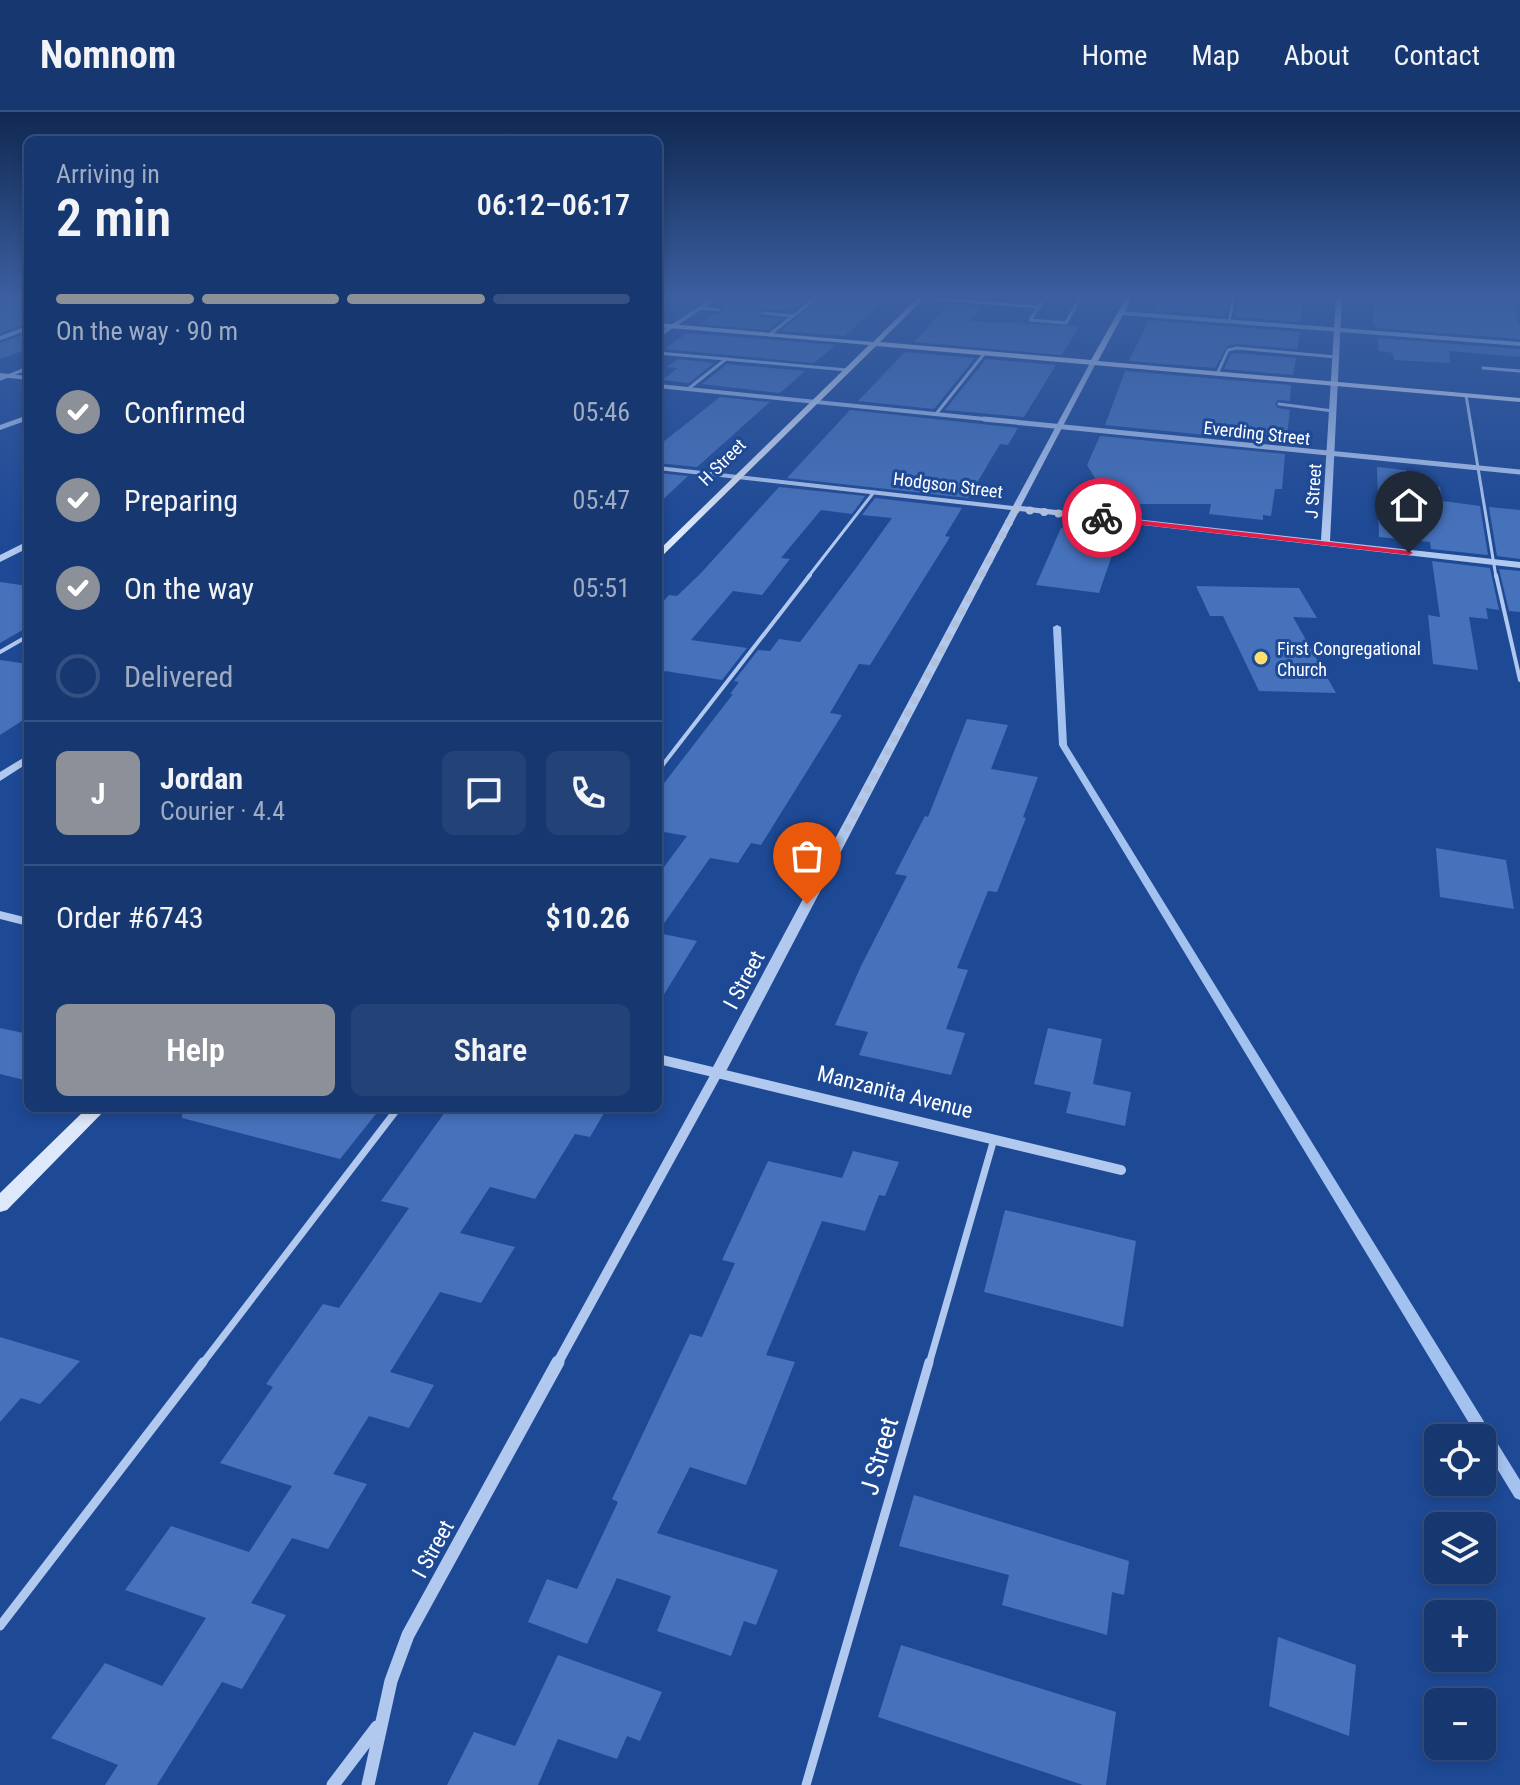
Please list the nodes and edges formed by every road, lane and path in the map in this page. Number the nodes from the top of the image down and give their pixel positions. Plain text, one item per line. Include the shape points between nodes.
1 (8, 376) joint
2 (704, 376) edge
3 (841, 376) edge
4 (966, 376) edge
5 (1086, 376) edge
6 (1241, 376) edge
7 (1335, 376) edge
8 (0, 377) edge
9 (24, 378) edge
10 (1335, 384) junction
11 (662, 386) edge
12 (688, 389) junction
13 (1466, 395) junction
14 (1520, 400) edge
15 (813, 402) junction
16 (1279, 404) dead end
17 (1333, 411) junction
18 (936, 414) junction
19 (24, 419) edge
20 (1059, 427) junction
21 (0, 428) edge
22 (1332, 454) junction
23 (662, 468) edge
24 (1476, 468) junction
25 (1520, 472) edge
26 (739, 476) junction
27 (874, 492) junction
28 (1016, 509) junction
29 (1325, 544) junction
30 (24, 546) edge
31 (662, 553) edge
32 (0, 559) edge
33 (1493, 562) junction
34 (1520, 565) edge
35 (24, 638) edge
36 (0, 652) edge
37 (1520, 680) edge
38 (24, 761) edge
39 (662, 766) edge
40 (0, 777) edge
41 (0, 915) edge
42 (24, 921) edge
43 (662, 1060) edge
44 (717, 1073) junction
45 (94, 1112) edge
46 (395, 1112) edge
47 (994, 1138) junction
48 (1121, 1170) dead end
49 (0, 1205) edge
50 (0, 1626) edge
51 (380, 1723) junction
52 (333, 1785) edge
53 (368, 1785) edge
54 (806, 1785) edge

1 - 8 street
1 - 9 street
2 - 12 lane
3 - 15 main road, H Street
4 - 18 lane
5 - 20 street, I Street
6 - 10 main road
7 - 10 street, J Street
10 - 13 main road
10 - 17 street, J Street
11 - 12 street, Everding Street
12 - 15 street, Everding Street
13 - 14 main road
13 - 24 lane
15 - 18 street, Everding Street
15 - 26 main road, H Street
16 - 17 lane
17 - 22 street, J Street
18 - 20 street, Everding Street
19 - 21 street
20 - 22 street, Everding Street
20 - 28 street, I Street
22 - 24 street, Everding Street
22 - 29 street, J Street
23 - 26 street, Hodgson Street
24 - 25 street, Everding Street
24 - 33 lane
26 - 27 street, Hodgson Street
26 - 31 main road, H Street
27 - 28 street, Hodgson Street
27 - 39 lane
28 - 29 street, Hodgson Street
28 - 44 street, I Street
29 - 33 street, Hodgson Street
30 - 32 street
33 - 34 street, Hodgson Street
33 - 37 lane
35 - 36 lane
38 - 40 street
41 - 42 street
43 - 44 street, Manzanita Avenue
44 - 47 street, Manzanita Avenue
44 - 51 street, I Street via 408,1635
45 - 49 main road
46 - 50 lane
47 - 48 street, Manzanita Avenue
47 - 54 lane, J Street
51 - 52 street
51 - 53 street

